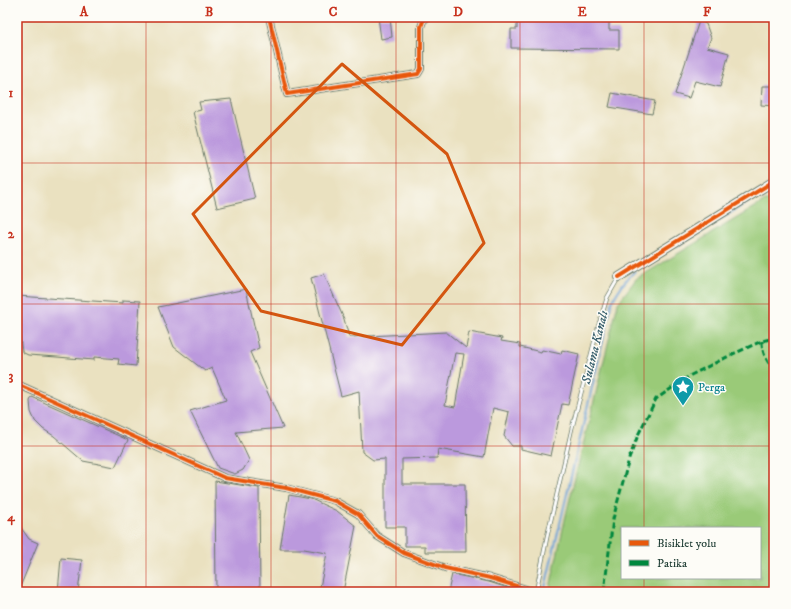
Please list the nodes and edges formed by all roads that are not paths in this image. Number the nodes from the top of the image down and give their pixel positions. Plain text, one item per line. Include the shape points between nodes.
1 (269, 17) edge
2 (428, 17) edge
3 (774, 181) edge
4 (619, 277) joint
5 (17, 384) edge
6 (536, 592) edge

1 - 2 street via 287,94 418,74 421,69 420,27
3 - 4 street
4 - 6 lane via 607,298 599,324 572,428
5 - 6 street via 225,478 286,488 335,501 358,514 377,536 404,553 445,568

